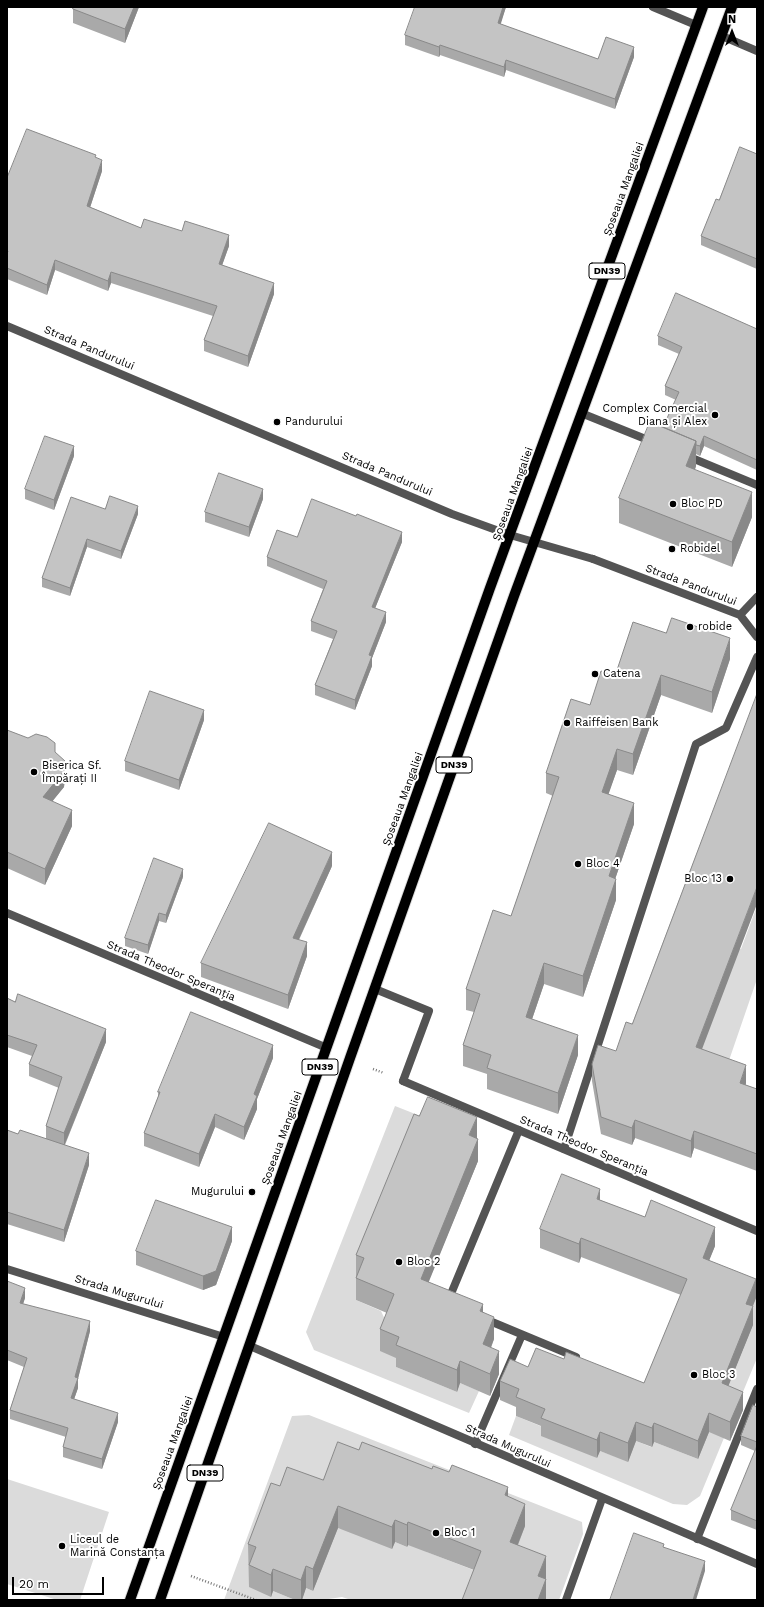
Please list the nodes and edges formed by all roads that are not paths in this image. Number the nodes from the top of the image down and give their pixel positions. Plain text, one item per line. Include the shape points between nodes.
1 (653, 7) edge
2 (703, 7) edge
3 (732, 7) edge
4 (696, 25) junction
5 (722, 36) junction
6 (757, 51) edge
7 (7, 326) edge
8 (581, 414) junction
9 (659, 444) edge
10 (680, 453) edge
11 (757, 485) edge
12 (510, 535) junction
13 (534, 542) junction
14 (757, 597) edge
15 (740, 615) junction
16 (757, 637) edge
17 (757, 656) edge
18 (7, 913) edge
19 (375, 989) junction
20 (327, 1048) junction
21 (519, 1130) junction
22 (564, 1149) junction
23 (757, 1231) edge
24 (7, 1269) edge
25 (454, 1306) edge
26 (474, 1315) edge
27 (522, 1335) junction
28 (224, 1337) junction
29 (250, 1346) junction
30 (587, 1362) edge
31 (757, 1389) edge
32 (475, 1444) junction
33 (602, 1498) junction
34 (698, 1539) junction
35 (757, 1564) edge
36 (130, 1600) edge
37 (160, 1600) edge
38 (566, 1600) edge

1 - 4 street
2 - 4 main road, Șoseaua Mangaliei / DN39
3 - 5 main road, DN39
4 - 12 main road, Șoseaua Mangaliei / DN39
5 - 6 street
5 - 8 main road, DN39
7 - 12 street, Strada Pandurului via 452,514
8 - 9 street
8 - 13 main road, DN39
10 - 11 street
12 - 13 street, Strada Pandurului
12 - 20 main road, Șoseaua Mangaliei / DN39
13 - 15 street, Strada Pandurului via 593,559
13 - 19 main road, DN39
14 - 15 street
15 - 16 street, Strada Pandurului
17 - 22 street via 726,728 696,744
18 - 20 street, Strada Theodor Speranția
19 - 21 street, Strada Theodor Speranția via 429,1011 403,1081
19 - 29 main road, DN39
20 - 28 main road, Șoseaua Mangaliei / DN39
21 - 22 street, Strada Theodor Speranția
21 - 25 street via 447,1303
22 - 23 street, Strada Theodor Speranția
24 - 28 street, Strada Mugurului
26 - 27 street
27 - 30 street
27 - 32 street
28 - 36 main road, Șoseaua Mangaliei / DN39
29 - 32 street, Strada Mugurului
29 - 37 main road, DN39
31 - 34 street
32 - 33 street, Strada Mugurului
33 - 34 street, Strada Mugurului
33 - 38 street
34 - 35 street, Strada Mugurului

